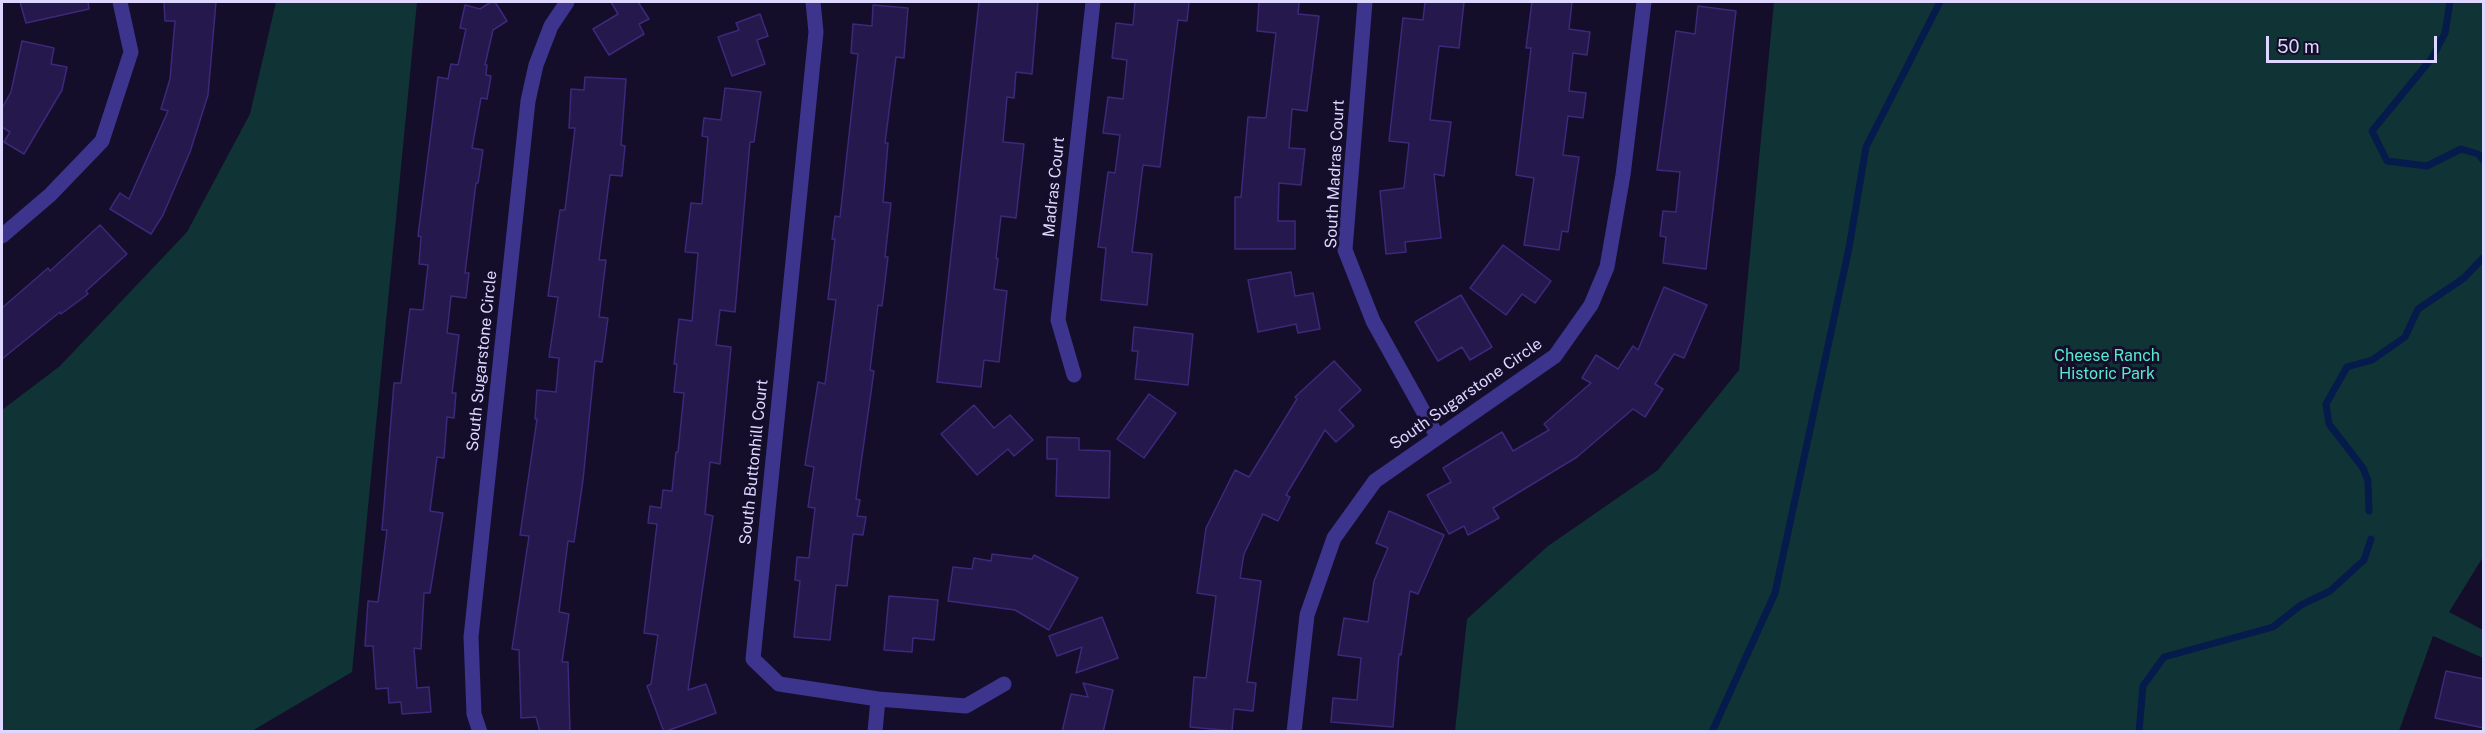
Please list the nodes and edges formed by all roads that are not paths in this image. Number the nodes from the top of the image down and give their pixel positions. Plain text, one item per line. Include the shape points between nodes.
1 (120, 2) edge
2 (567, 2) edge
3 (813, 2) edge
4 (1093, 2) edge
5 (1365, 2) edge
6 (1644, 2) edge
7 (2, 236) edge
8 (1074, 375) dead end
9 (1437, 436) junction
10 (1004, 684) dead end
11 (878, 699) junction
12 (480, 732) edge
13 (875, 732) edge
14 (1294, 732) edge

1 - 7 street via 131,52 102,141 50,195
2 - 12 street, South Sugarstone Circle via 551,26 528,101 471,637 474,714
3 - 11 street, South Buttonhill Court via 816,32 753,659 779,684
4 - 8 street, Madras Court via 1058,320
5 - 9 street, South Madras Court via 1345,250 1373,321
6 - 9 street, South Sugarstone Circle via 1609,256 1591,305 1555,356
9 - 14 street, South Sugarstone Circle via 1375,481 1334,538 1307,615
10 - 11 street, South Buttonhill Court via 966,706
11 - 13 street

